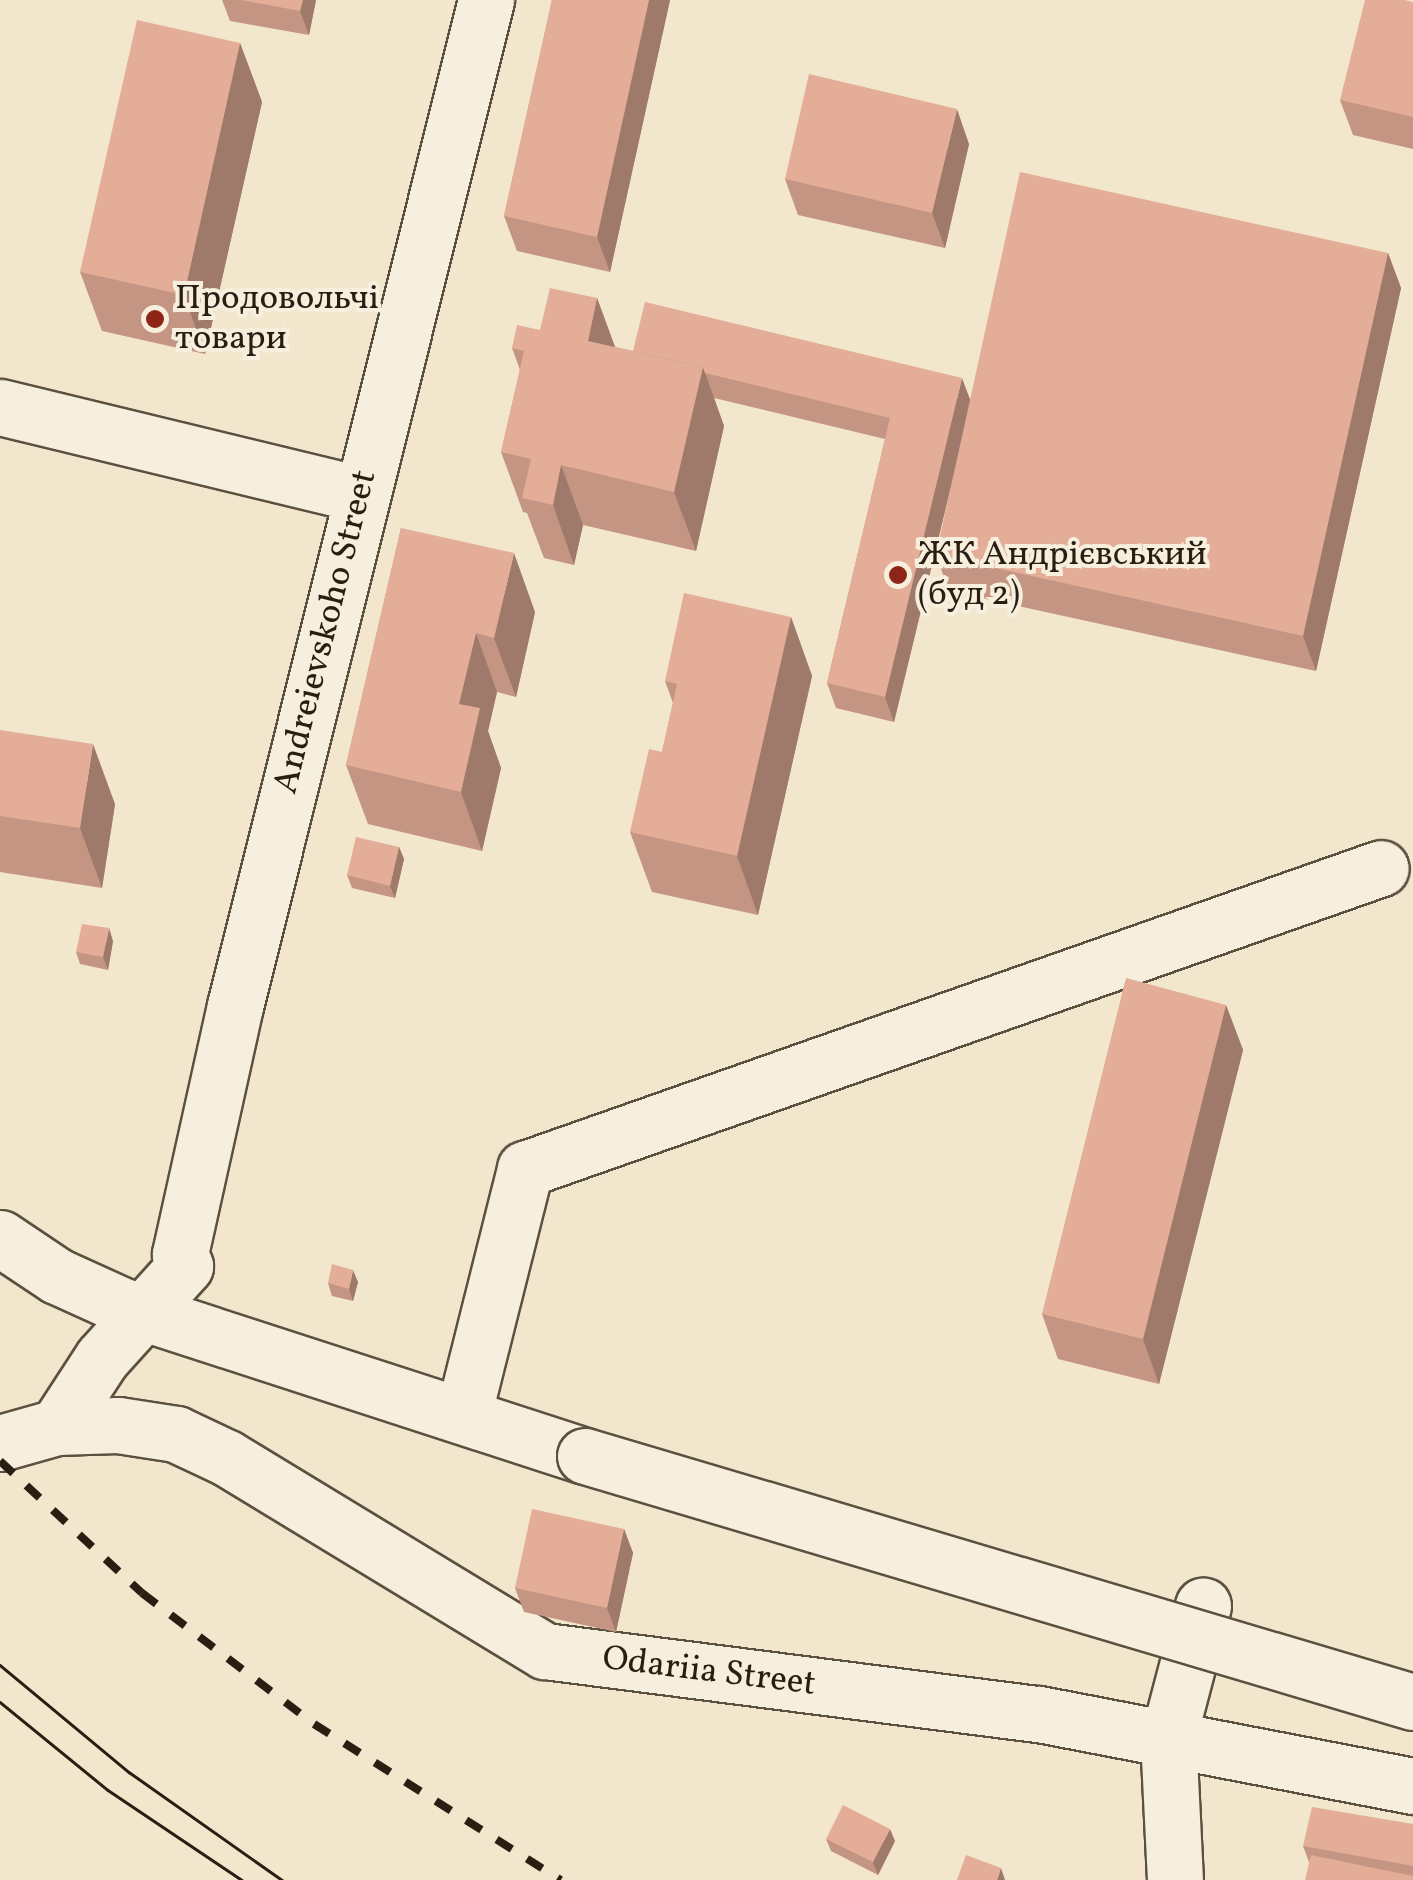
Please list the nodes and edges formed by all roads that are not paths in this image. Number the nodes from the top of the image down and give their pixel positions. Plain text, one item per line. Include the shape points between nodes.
1 (486, 0) edge
2 (0, 407) edge
3 (360, 494) junction
4 (1381, 868) dead end
5 (0, 1238) edge
6 (145, 1313) junction
7 (463, 1416) junction
8 (56, 1427) junction
9 (0, 1444) edge
10 (1203, 1606) dead end
11 (1413, 1702) edge
12 (1168, 1739) junction
13 (1413, 1786) edge
14 (1175, 1880) edge

1 - 3 street, Andreievskoho Street
2 - 3 street
3 - 6 street, Andreievskoho Street via 235,1006 180,1254 185,1266
4 - 7 street via 525,1169
5 - 6 street via 56,1276
6 - 7 street
6 - 8 street via 102,1358
7 - 11 street, bridge
8 - 9 street, Odariia Street
8 - 12 street, Odariia Street via 118,1424 176,1434 228,1458 545,1650 1039,1714
10 - 12 street
12 - 13 street, Odariia Street
12 - 14 street

